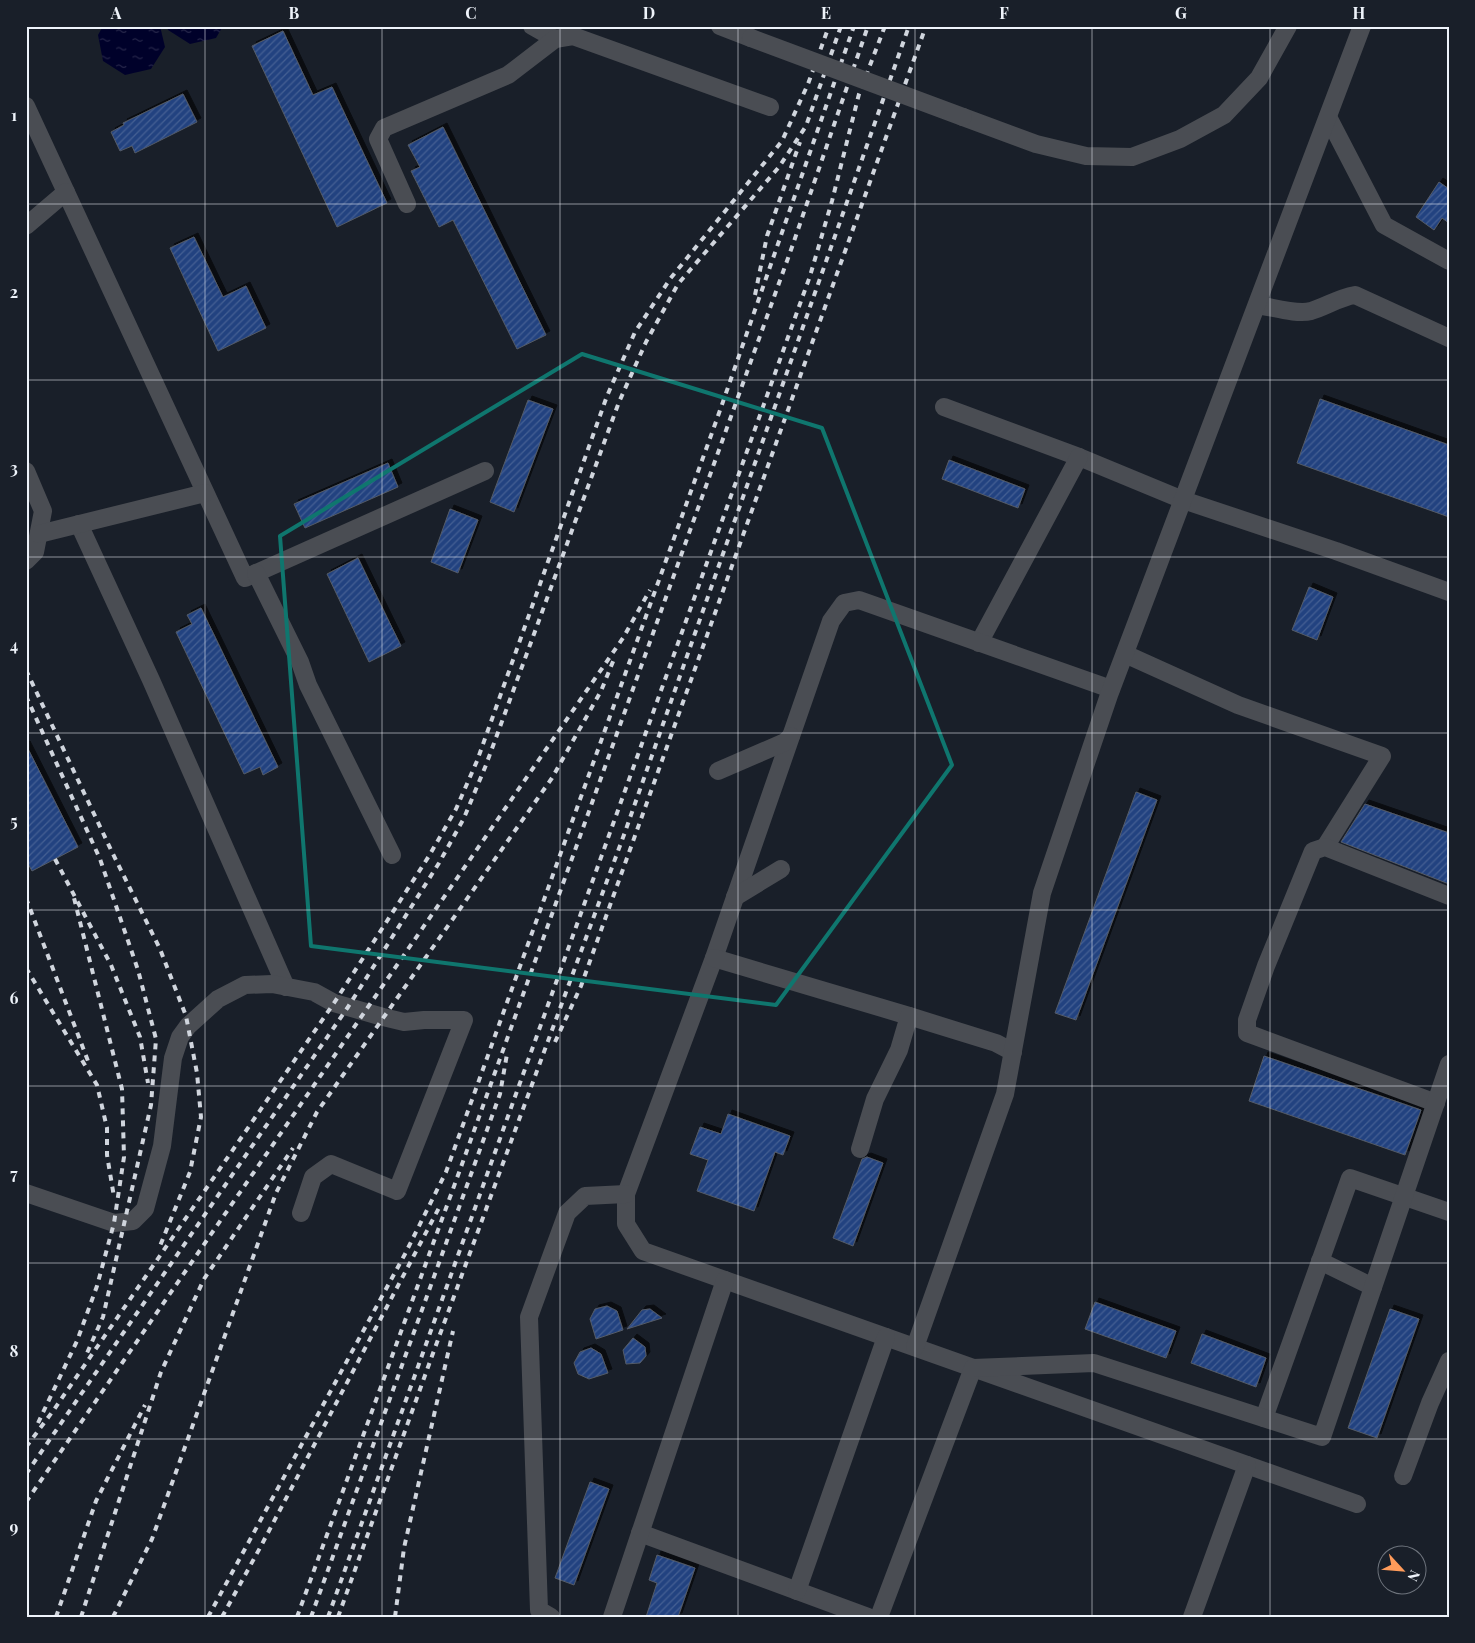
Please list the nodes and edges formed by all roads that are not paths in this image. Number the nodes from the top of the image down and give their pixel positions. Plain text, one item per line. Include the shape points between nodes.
1 (532, 26) edge
2 (720, 26) edge
3 (1288, 26) edge
4 (1362, 26) edge
5 (554, 39) junction
6 (26, 106) edge
7 (770, 107) dead end
8 (1328, 117) junction
9 (66, 192) junction
10 (407, 204) dead end
11 (26, 226) edge
12 (1449, 261) edge
13 (1257, 305) junction
14 (1449, 338) edge
15 (944, 407) dead end
16 (1079, 457) junction
17 (26, 471) edge
18 (485, 471) dead end
19 (205, 493) junction
20 (1183, 500) junction
21 (79, 524) junction
22 (39, 534) junction
23 (26, 561) edge
24 (256, 573) junction
25 (1449, 592) edge
26 (979, 643) junction
27 (1124, 654) junction
28 (1111, 689) junction
29 (791, 736) junction
30 (718, 771) dead end
31 (1325, 847) junction
32 (392, 855) dead end
33 (781, 869) dead end
34 (1449, 896) edge
35 (735, 897) junction
36 (714, 958) junction
37 (286, 987) junction
38 (909, 1016) junction
39 (1013, 1052) junction
40 (1449, 1064) edge
41 (1436, 1102) junction
42 (860, 1149) dead end
43 (26, 1193) edge
44 (626, 1194) junction
45 (1404, 1197) junction
46 (1449, 1212) edge
47 (301, 1213) dead end
48 (1320, 1261) junction
49 (724, 1280) junction
50 (1373, 1287) junction
51 (886, 1337) junction
52 (914, 1347) junction
53 (1449, 1361) edge
54 (973, 1368) junction
55 (1264, 1418) junction
56 (1247, 1465) junction
57 (1403, 1476) dead end
58 (1357, 1504) dead end
59 (640, 1533) junction
60 (797, 1591) junction
61 (551, 1617) edge
62 (612, 1617) edge
63 (868, 1617) edge
64 (879, 1617) edge
65 (1192, 1617) edge

1 - 5 street
2 - 3 street, bridge via 1036,144 1086,156 1132,157 1180,139 1224,115 1259,78
4 - 8 street
5 - 7 street via 573,36
5 - 10 street via 508,75 384,128 378,139
6 - 9 street
8 - 12 street via 1384,225
8 - 13 street
9 - 11 street
9 - 19 street
13 - 14 street via 1310,311 1355,295
13 - 20 street
15 - 16 street
16 - 20 street
16 - 26 street
17 - 22 street via 43,511
18 - 24 street
19 - 21 street
19 - 24 street via 245,578
20 - 25 street
20 - 27 street
21 - 22 street
21 - 37 street
22 - 23 street via 35,552
24 - 32 street
26 - 28 street
26 - 29 street via 859,600 844,603 831,621
27 - 28 street
27 - 31 street via 1238,705 1382,756
28 - 39 street via 1042,893
29 - 30 street via 785,742
29 - 35 street
31 - 34 street
31 - 41 street via 1313,852 1266,966 1247,1020 1247,1033
33 - 35 street
35 - 36 street
36 - 38 street
36 - 44 street
37 - 43 street via 245,984 218,999 180,1037 173,1058 162,1146 145,1209 134,1221 114,1222
37 - 47 street via 314,992 334,1003 404,1022 464,1020 398,1191 331,1164 313,1177
38 - 39 street via 996,1043
38 - 42 street via 899,1050 875,1100
39 - 52 street via 1005,1094
40 - 41 street
41 - 45 street
44 - 49 street via 626,1224 643,1251
44 - 61 street via 585,1196 568,1213 529,1317 539,1610
45 - 46 street
45 - 48 street via 1350,1178
45 - 50 street
48 - 50 street
48 - 55 street
49 - 51 street
49 - 59 street
50 - 55 street via 1322,1437
51 - 52 street
51 - 60 street
52 - 54 street
53 - 57 street
54 - 55 street via 1094,1363
54 - 56 street
54 - 64 street
56 - 58 street
56 - 65 street
59 - 60 street
59 - 62 street
60 - 63 street

